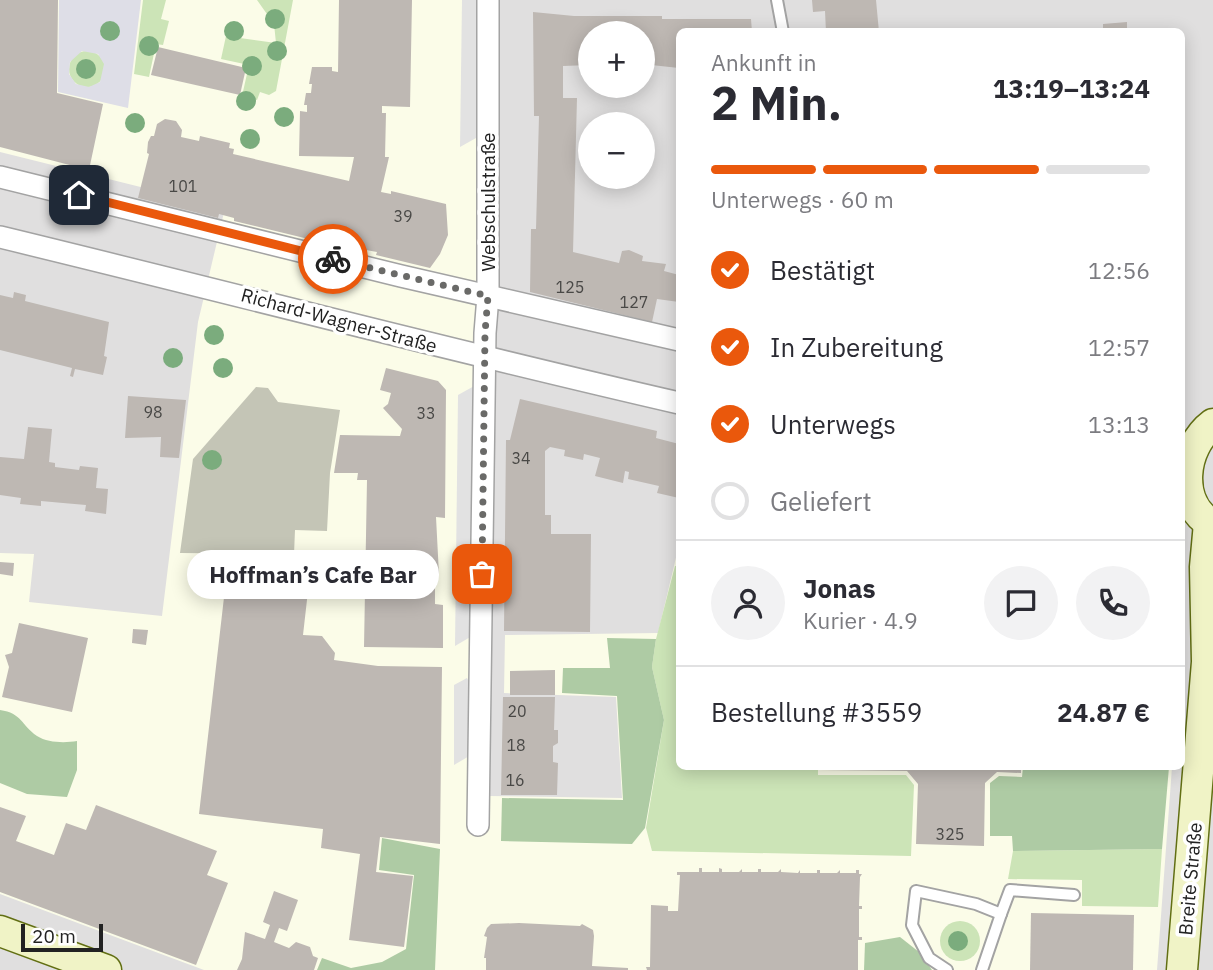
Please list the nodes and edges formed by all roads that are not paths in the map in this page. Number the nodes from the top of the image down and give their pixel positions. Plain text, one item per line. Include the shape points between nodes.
1 (488, 0) edge
2 (777, 0) edge
3 (782, 28) edge
4 (0, 177) edge
5 (0, 237) edge
6 (488, 296) junction
7 (676, 339) edge
8 (485, 358) junction
9 (676, 402) edge
10 (1197, 433) edge
11 (1186, 499) edge
12 (1211, 524) edge
13 (1210, 654) edge
14 (478, 825) dead end
15 (1074, 895) dead end
16 (1001, 914) junction
17 (0, 931) edge
18 (106, 970) edge
19 (947, 970) edge
20 (982, 970) edge
21 (1182, 970) edge

1 - 6 street, Webschulstraße
2 - 3 lane
4 - 6 street
5 - 8 street, Richard-Wagner-Straße
6 - 7 street
6 - 8 street, Webschulstraße
8 - 9 street, Richard-Wagner-Straße
8 - 14 street, Webschulstraße
10 - 11 street via 1187,467
11 - 12 street
12 - 13 street, Breite Straße via 1205,566
13 - 21 street, Breite Straße
15 - 16 lane via 1010,890
16 - 19 lane via 916,891 912,925 929,958
16 - 20 lane
17 - 18 street

